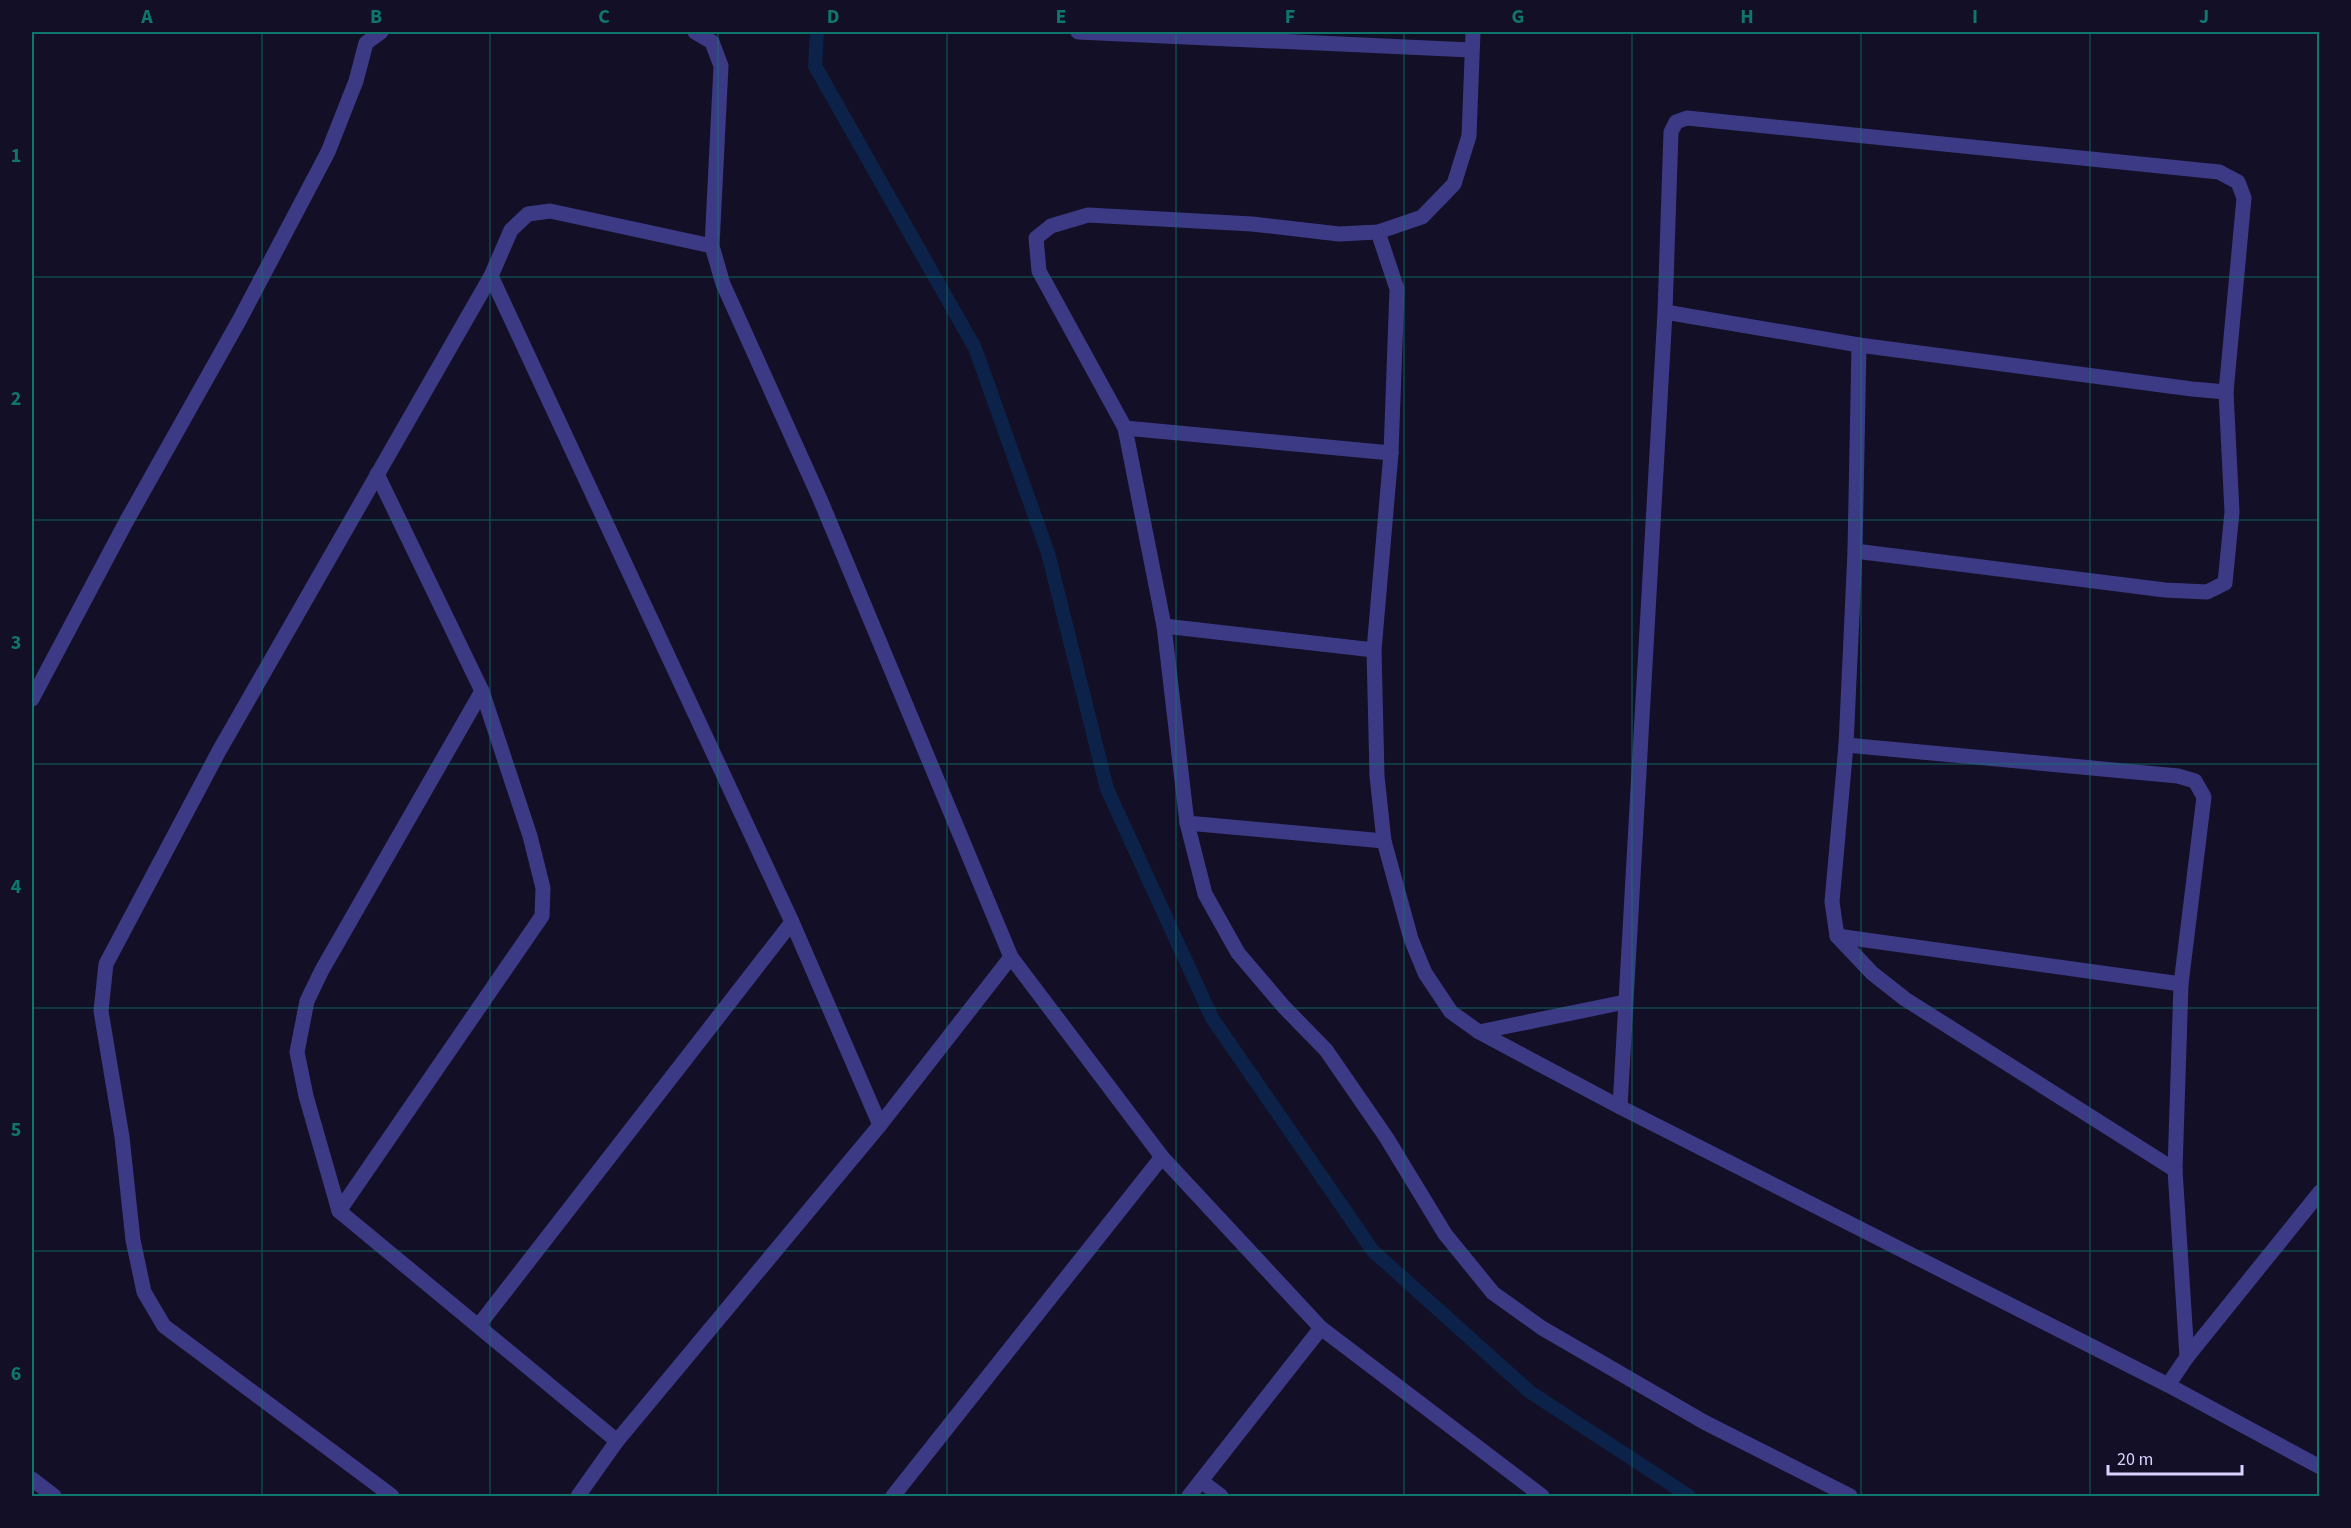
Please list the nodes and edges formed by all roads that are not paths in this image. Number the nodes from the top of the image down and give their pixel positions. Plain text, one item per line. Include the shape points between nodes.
1 (381, 32) edge
2 (695, 32) edge
3 (1078, 32) edge
4 (1473, 32) edge
5 (1471, 50) junction
6 (1378, 232) junction
7 (712, 246) junction
8 (491, 276) junction
9 (1665, 312) junction
10 (1859, 345) junction
11 (2226, 392) junction
12 (1125, 428) junction
13 (1391, 453) junction
14 (377, 474) junction
15 (1855, 551) junction
16 (1164, 626) junction
17 (1374, 650) junction
18 (482, 691) junction
19 (32, 699) edge
20 (1846, 745) junction
21 (1187, 823) junction
22 (1384, 841) junction
23 (792, 922) junction
24 (1837, 936) junction
25 (1011, 957) junction
26 (2181, 984) junction
27 (1625, 1002) junction
28 (1479, 1032) junction
29 (1620, 1107) junction
30 (879, 1125) junction
31 (1162, 1157) junction
32 (2175, 1170) junction
33 (2319, 1192) edge
34 (339, 1211) junction
35 (479, 1325) junction
36 (1321, 1328) junction
37 (2187, 1357) junction
38 (2168, 1385) junction
39 (617, 1441) junction
40 (2319, 1467) edge
41 (32, 1479) edge
42 (1201, 1481) junction
43 (54, 1497) edge
44 (392, 1497) edge
45 (578, 1497) edge
46 (893, 1497) edge
47 (1189, 1497) edge
48 (1221, 1497) edge
49 (1542, 1497) edge
50 (1850, 1497) edge

1 - 19 street via 366,43 356,81 328,152
2 - 7 street via 712,42 721,66
3 - 5 street
4 - 5 street
5 - 6 street via 1469,136 1454,184 1422,217
6 - 12 street via 1339,234 1252,224 1088,215 1051,226 1036,238 1039,271
6 - 13 street via 1397,290
7 - 8 street via 550,211 528,214 511,230
7 - 25 street via 723,284 820,499
8 - 14 street
8 - 23 street
9 - 10 street
9 - 11 street via 1671,132 1676,122 1687,118 2219,172 2238,182 2244,198
9 - 27 street
10 - 11 street
10 - 15 street
11 - 15 street via 2232,512 2229,549 2225,583 2206,592
12 - 13 street
12 - 16 street
13 - 17 street
14 - 18 street
14 - 44 street via 124,927 106,964 101,1011 122,1137 133,1240 144,1292 164,1326
15 - 20 street
16 - 17 street
16 - 21 street
17 - 22 street via 1377,776
18 - 34 street via 307,1001 297,1052
18 - 34 street via 530,836 543,888 542,916
20 - 24 street via 1832,902
20 - 26 street via 2178,776 2195,781 2204,797
21 - 22 street
21 - 50 street via 1205,894 1238,953 1326,1050 1386,1137 1445,1234 1493,1293 1542,1328 1704,1422
22 - 28 street via 1411,939 1425,973 1451,1012
23 - 30 street
23 - 35 street
24 - 26 street
24 - 32 street via 1872,973 1905,999
25 - 30 street
25 - 31 street
26 - 32 street
27 - 28 street
27 - 29 street
28 - 29 street
29 - 38 street
30 - 39 street
31 - 36 street
31 - 46 street
32 - 37 street
33 - 37 street
34 - 35 street
35 - 39 street
36 - 42 street
36 - 49 street
37 - 38 street
38 - 40 street
39 - 45 street
41 - 43 street
42 - 47 street
42 - 48 street

